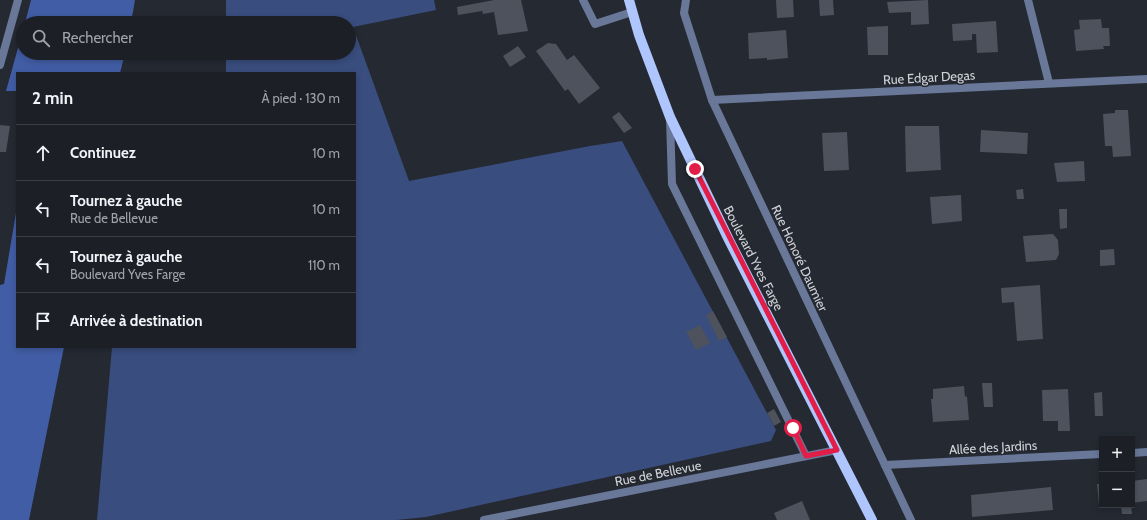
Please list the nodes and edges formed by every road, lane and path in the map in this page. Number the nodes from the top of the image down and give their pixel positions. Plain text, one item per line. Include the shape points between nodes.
1 (18, 0) edge
2 (583, 0) edge
3 (629, 0) edge
4 (686, 0) edge
5 (1028, 0) edge
6 (632, 12) junction
7 (0, 66) edge
8 (1147, 79) edge
9 (1049, 83) junction
10 (712, 100) junction
11 (670, 117) junction
12 (837, 450) junction
13 (1135, 452) edge
14 (1147, 452) edge
15 (1099, 454) edge
16 (806, 456) junction
17 (885, 465) junction
18 (484, 520) edge
19 (872, 520) edge
20 (911, 520) edge

1 - 7 street
2 - 6 street via 595,24
3 - 6 main road, Boulevard Yves Farge
4 - 10 street, Rue Honoré Daumier via 684,13
5 - 9 street
6 - 11 main road, Boulevard Yves Farge
8 - 9 street, Rue Edgar Degas
9 - 10 street, Rue Edgar Degas
10 - 17 street, Rue Honoré Daumier
11 - 12 main road, Boulevard Yves Farge
11 - 16 street via 672,184
12 - 16 street, Rue de Bellevue
12 - 19 main road, Boulevard Yves Farge
13 - 14 street
15 - 17 street, Allée des Jardins
16 - 18 street, Rue de Bellevue
17 - 20 street, Rue Honoré Daumier

